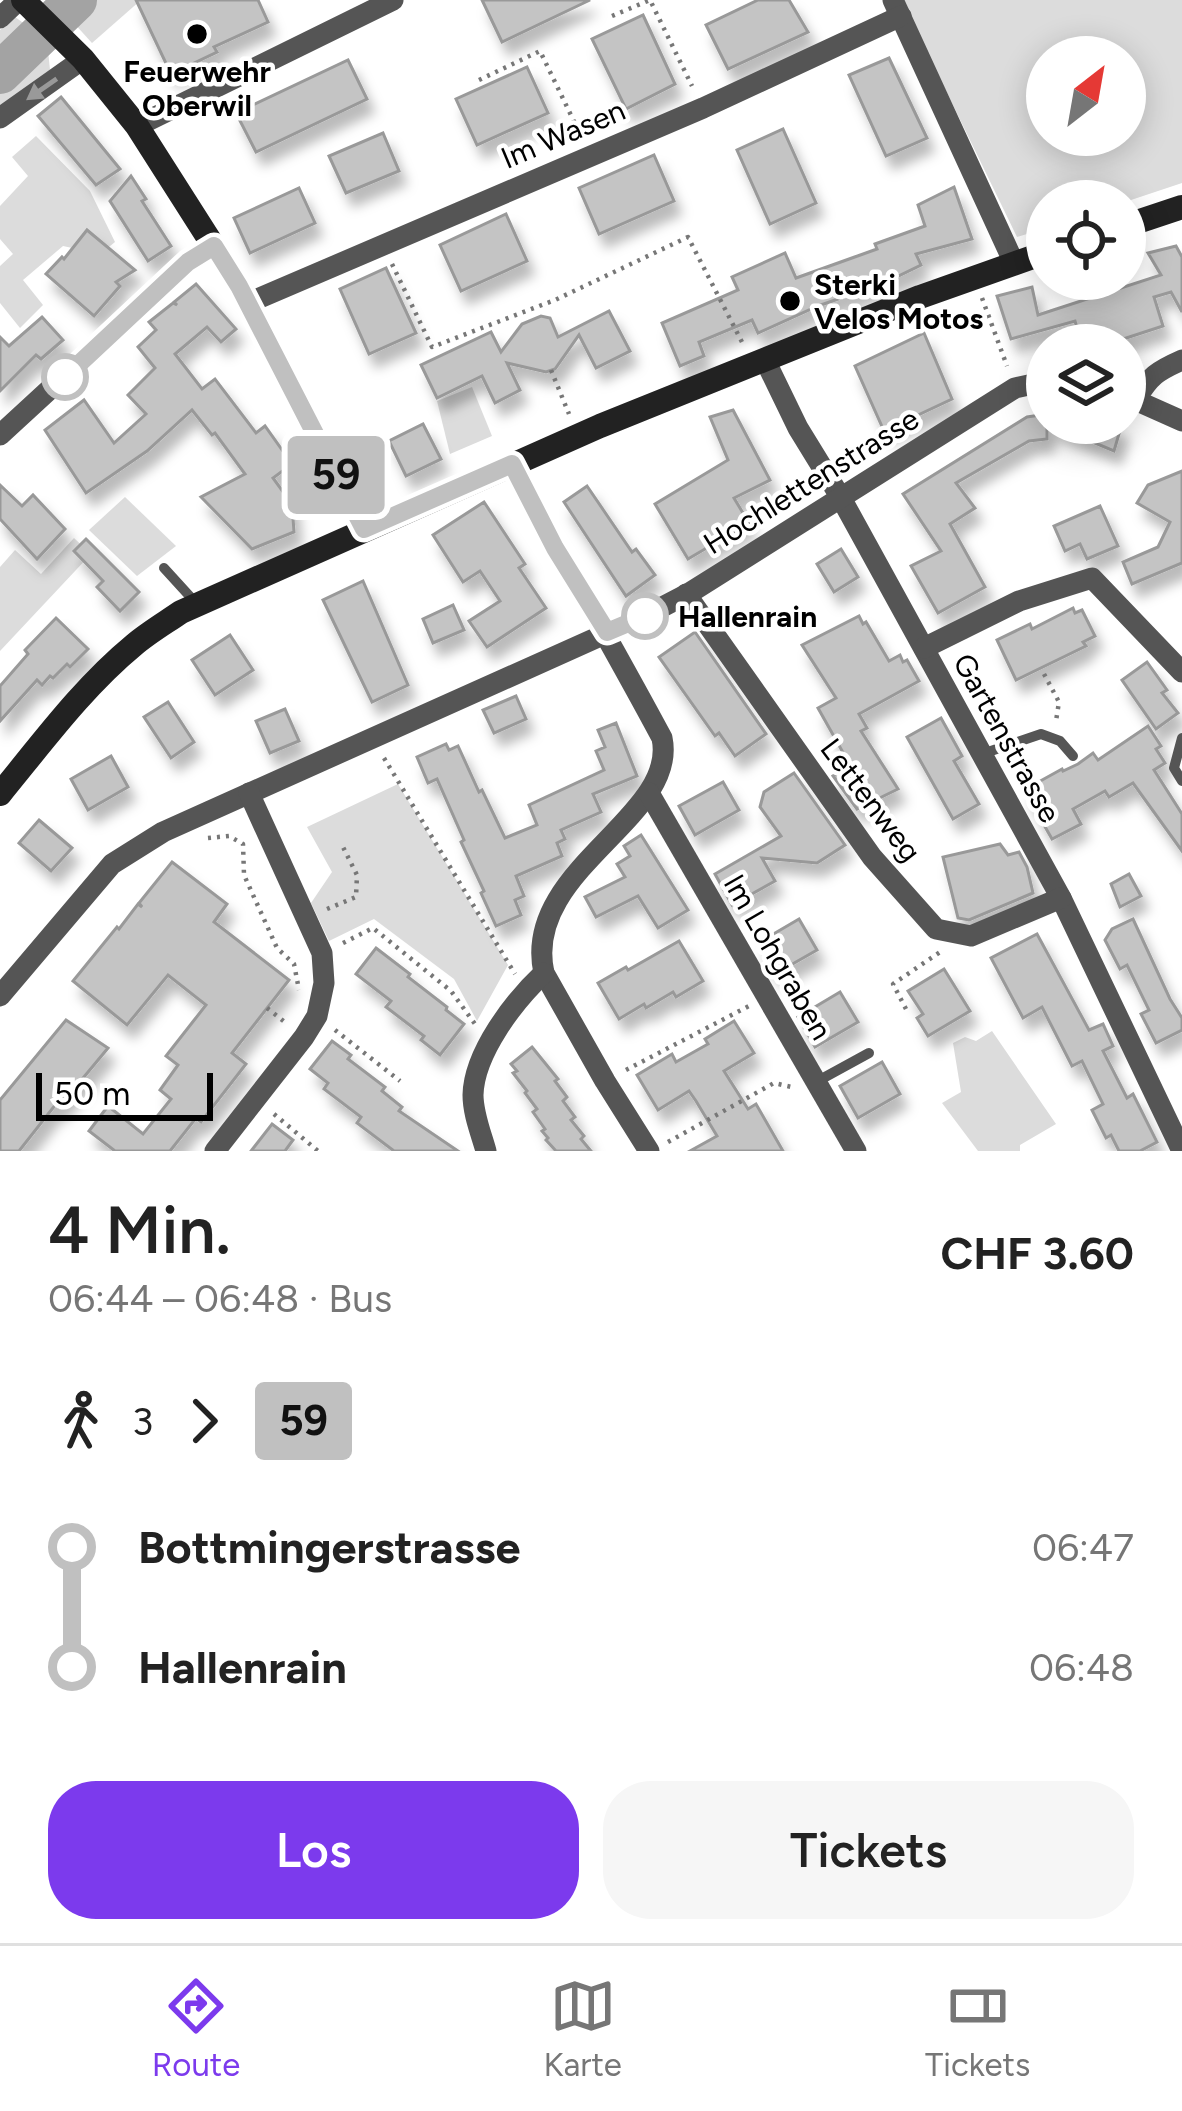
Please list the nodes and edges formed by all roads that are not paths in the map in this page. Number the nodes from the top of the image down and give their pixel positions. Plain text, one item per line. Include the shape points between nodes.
1 (21, 0) edge
2 (393, 0) edge
3 (897, 8) edge
4 (0, 18) edge
5 (83, 59) junction
6 (0, 118) edge
7 (137, 126) junction
8 (1182, 207) edge
9 (1146, 219) edge
10 (214, 246) junction
11 (1026, 259) edge
12 (1014, 263) junction
13 (248, 303) junction
14 (1182, 360) edge
15 (760, 363) junction
16 (1146, 382) edge
17 (1026, 386) edge
18 (1146, 405) edge
19 (1182, 421) edge
20 (0, 435) edge
21 (512, 464) junction
22 (841, 498) junction
23 (364, 529) junction
24 (164, 568) dead end
25 (686, 594) junction
26 (197, 605) junction
27 (607, 632) junction
28 (924, 649) junction
29 (1182, 672) edge
30 (1182, 738) edge
31 (982, 754) junction
32 (1073, 756) dead end
33 (1182, 781) edge
34 (250, 793) junction
35 (649, 793) junction
36 (0, 794) edge
37 (1061, 898) junction
38 (544, 973) junction
39 (0, 996) edge
40 (869, 1053) dead end
41 (815, 1080) junction
42 (215, 1151) edge
43 (486, 1151) edge
44 (650, 1151) edge
45 (856, 1151) edge
46 (1182, 1151) edge

1 - 4 street
1 - 5 main road
2 - 7 street
3 - 12 street
3 - 13 street, Im Wasen via 703,108
5 -> 6 street
5 - 7 main road
7 - 10 main road
8 - 9 main road
10 - 13 main road
10 - 20 street
11 - 12 main road
12 - 15 main road
13 - 23 main road
14 - 16 street
15 - 21 main road
15 - 22 street, Gartenstrasse
17 - 22 street, Hochlettenstrasse
18 - 19 street
21 - 23 main road
21 - 27 street
22 - 25 street, Hochlettenstrasse
22 - 28 street, Gartenstrasse
23 - 26 main road
24 - 26 lane
25 - 27 street, Hochlettenstrasse
25 - 37 street, Lettenweg via 872,857 936,929 971,937
26 - 36 main road via 116,661
27 - 34 street
27 - 35 street via 662,738 664,764
28 - 29 street via 1019,601 1091,578
28 - 31 street, Gartenstrasse
30 - 33 lane via 1174,768
31 - 32 lane via 1041,734
31 - 37 street, Gartenstrasse
34 - 39 street via 112,864
34 - 42 street via 322,953 324,982 304,1037
35 - 38 street via 553,906 542,935
35 - 41 street, Im Lohgraben
37 - 46 street, Gartenstrasse
38 - 43 street via 511,1009 476,1078
38 - 44 street
40 - 41 lane
41 - 45 street, Im Lohgraben

